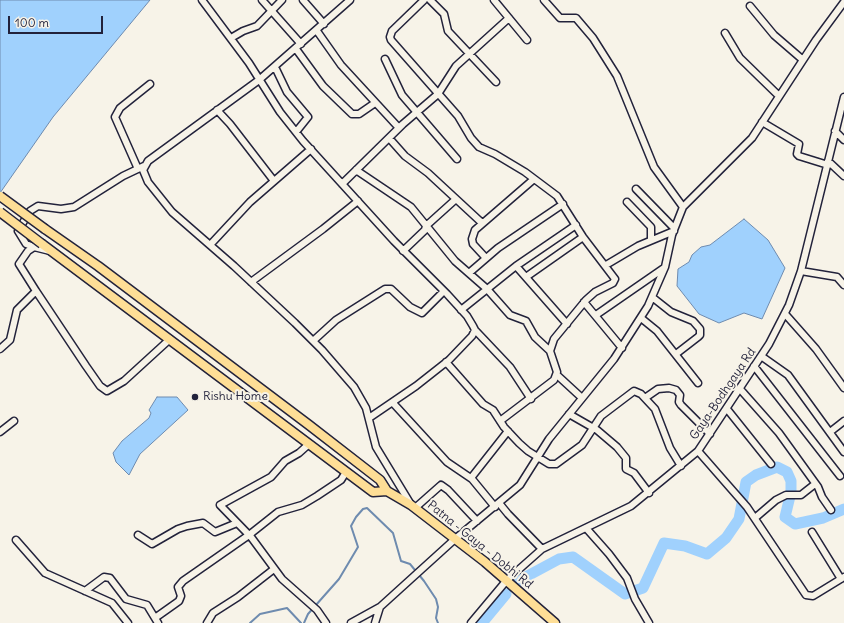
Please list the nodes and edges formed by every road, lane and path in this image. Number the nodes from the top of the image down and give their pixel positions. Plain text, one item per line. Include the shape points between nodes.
1 (202, 0) edge
2 (262, 0) edge
3 (282, 0) edge
4 (303, 0) edge
5 (340, 0) edge
6 (350, 0) edge
7 (424, 0) edge
8 (430, 0) edge
9 (494, 0) edge
10 (544, 0) edge
11 (844, 1) edge
12 (344, 5) junction
13 (750, 6) dead end
14 (271, 10) junction
15 (509, 18) junction
16 (324, 24) junction
17 (317, 31) junction
18 (725, 33) dead end
19 (231, 38) junction
20 (527, 40) dead end
21 (301, 44) junction
22 (296, 49) junction
23 (470, 53) junction
24 (385, 59) dead end
25 (804, 60) junction
26 (275, 67) junction
27 (259, 80) junction
28 (496, 82) dead end
29 (150, 84) dead end
30 (438, 94) junction
31 (779, 96) junction
32 (844, 101) edge
33 (376, 103) junction
34 (217, 110) junction
35 (417, 111) junction
36 (762, 122) junction
37 (399, 128) junction
38 (835, 131) junction
39 (296, 132) junction
40 (389, 138) junction
41 (844, 140) edge
42 (311, 149) junction
43 (457, 159) dead end
44 (828, 163) junction
45 (141, 167) junction
46 (356, 170) junction
47 (844, 176) edge
48 (534, 179) junction
49 (274, 181) junction
50 (342, 184) junction
51 (636, 189) dead end
52 (0, 196) edge
53 (456, 199) junction
54 (358, 201) junction
55 (627, 202) dead end
56 (563, 204) junction
57 (683, 207) junction
58 (0, 212) edge
59 (482, 223) junction
60 (576, 225) junction
61 (426, 226) junction
62 (674, 230) junction
63 (583, 238) junction
64 (651, 240) junction
65 (38, 245) junction
66 (210, 245) junction
67 (403, 251) junction
68 (485, 257) junction
69 (606, 265) junction
70 (516, 266) junction
71 (665, 267) junction
72 (801, 271) junction
73 (469, 273) junction
74 (526, 278) junction
75 (251, 282) junction
76 (844, 285) edge
77 (487, 289) junction
78 (36, 291) junction
79 (444, 291) junction
80 (652, 297) junction
81 (584, 302) junction
82 (461, 310) junction
83 (596, 315) junction
84 (786, 315) junction
85 (641, 318) junction
86 (567, 324) junction
87 (475, 330) junction
88 (170, 339) junction
89 (313, 341) junction
90 (622, 348) junction
91 (0, 349) edge
92 (550, 351) junction
93 (676, 354) junction
94 (761, 356) junction
95 (446, 362) junction
96 (754, 366) junction
97 (557, 375) junction
98 (698, 383) dead end
99 (844, 388) edge
100 (740, 389) junction
101 (582, 398) junction
102 (645, 398) junction
103 (531, 399) junction
104 (393, 402) junction
105 (727, 409) junction
106 (569, 414) junction
107 (369, 418) junction
108 (844, 421) edge
109 (14, 422) dead end
110 (500, 422) junction
111 (593, 427) junction
112 (0, 432) edge
113 (508, 432) junction
114 (830, 432) junction
115 (710, 434) junction
116 (309, 444) junction
117 (698, 451) junction
118 (844, 452) edge
119 (538, 458) junction
120 (771, 464) dead end
121 (681, 466) junction
122 (346, 472) junction
123 (840, 476) dead end
124 (471, 478) junction
125 (815, 484) junction
126 (387, 491) junction
127 (649, 493) junction
128 (497, 505) junction
129 (413, 506) junction
130 (831, 510) dead end
131 (755, 518) junction
132 (477, 522) junction
133 (237, 523) junction
134 (586, 528) junction
135 (812, 532) dead end
136 (138, 535) dead end
137 (249, 535) junction
138 (455, 539) junction
139 (16, 540) dead end
140 (542, 549) junction
141 (274, 569) junction
142 (842, 578) edge
143 (507, 580) junction
144 (85, 591) junction
145 (380, 607) junction
146 (156, 620) edge
147 (128, 623) edge
148 (208, 623) edge
149 (326, 623) edge
150 (351, 623) edge
151 (375, 623) edge
152 (471, 623) edge
153 (555, 623) edge
154 (649, 623) edge

1 - 19 street
2 - 14 street
3 - 14 street
4 - 16 street
5 - 12 street
6 - 12 street
7 - 30 street via 394,29 390,37 394,45
8 - 23 street via 444,14 448,31
9 - 15 street
10 - 57 street via 560,18 576,18 581,22 601,50 617,76 649,157
11 - 25 street
12 - 16 street
13 - 25 street via 779,40
14 - 19 street via 257,26
14 - 21 street
15 - 20 street
15 - 23 street
16 - 17 street
17 - 21 street
17 - 33 street via 341,65
18 - 31 street via 740,58
19 - 27 street
21 - 22 street
22 - 26 street
22 - 33 street via 323,86 352,114 359,114
23 - 28 street
23 - 30 street via 452,71
24 - 35 street via 402,95
25 - 31 street
26 - 27 street
26 - 39 street via 291,98 308,117
27 - 34 street
27 - 39 street
29 - 45 street via 120,108 115,117
30 - 35 street
30 - 48 street via 458,116 479,147
31 - 36 street
32 - 38 street, Gaya-Bodhgaya Rd
33 - 37 street
34 - 45 street
34 - 49 street
35 - 37 street
35 - 43 street
36 - 44 street via 799,144 799,156
36 - 57 street via 745,147
37 - 40 street
38 - 41 street
38 - 44 street, Gaya-Bodhgaya Rd
39 - 42 street
40 - 46 street
40 - 53 street via 405,156
42 - 49 street
42 - 50 street
44 - 47 street
44 - 72 street, Gaya-Bodhgaya Rd
45 - 65 street via 74,207 61,209 38,206 30,211 18,231 26,244
45 - 66 street via 159,197 172,212
46 - 50 street
46 - 61 street via 402,200
48 - 56 street via 555,194
48 - 59 street
49 - 66 street via 239,213
50 - 54 street
51 - 62 street
52 - 126 main road, bridge via 304,420 380,480
53 - 59 street
53 - 61 street
54 - 67 street
54 - 75 street
55 - 64 street via 651,226
56 - 60 street
56 - 68 street
57 - 62 street
58 - 65 main road, bridge
59 - 68 street via 475,230 472,239 476,248
60 - 63 street
60 - 70 street
61 - 67 street
61 - 73 street via 449,255
62 - 64 street
62 - 71 street
63 - 69 street
63 - 74 street
64 - 69 street
65 - 78 street via 28,251 19,264
65 - 88 main road via 54,252
66 - 75 street
67 - 79 street
68 - 73 street
69 - 81 street via 615,281 595,292
70 - 74 street
70 - 77 street
71 - 80 street
71 - 83 street
72 - 76 street via 837,277
72 - 84 street, Gaya-Bodhgaya Rd
73 - 77 street
74 - 86 street
75 - 89 street
77 - 82 street
77 - 92 street via 510,314 526,320 535,337
78 - 88 street via 100,386 107,391 124,382
78 - 91 street via 17,310 10,340
79 - 82 street
79 - 89 street via 422,313 410,308 391,289 385,289 336,320
80 - 85 street
80 - 93 street via 671,312 693,321 700,329 698,337
81 - 83 street
81 - 86 street
82 - 87 street
83 - 90 street
84 - 94 street, Gaya-Bodhgaya Rd
84 - 99 street via 816,349
85 - 90 street
85 - 93 street via 657,331
86 - 92 street via 554,339
87 - 95 street via 468,342
87 - 103 street via 510,367
88 - 116 main road
89 - 107 street via 359,394
90 - 101 street
92 - 97 street
93 - 98 street
94 - 96 street, Gaya-Bodhgaya Rd
94 - 114 street via 788,375
95 - 104 street
95 - 110 street via 483,404 493,410
96 - 100 street, Gaya-Bodhgaya Rd
96 - 123 street
97 - 101 street
97 - 103 street
100 - 105 street, Gaya-Bodhgaya Rd
100 - 125 street via 775,428
101 - 106 street
102 - 111 street via 634,391 600,416
102 - 115 street via 658,389 676,390 680,395 679,402
102 - 121 street via 658,414 670,448
103 - 110 street
104 - 107 street
104 - 124 street via 448,462
105 - 115 street, Gaya-Bodhgaya Rd
105 - 120 street
106 - 111 street
106 - 119 street
107 - 129 street via 376,447
108 - 114 street
109 - 112 street
110 - 113 street
111 - 119 street via 584,443 556,464 549,464
111 - 127 street via 624,455 626,469 634,473
113 - 119 street
113 - 124 street
114 - 118 street
115 - 117 street, Gaya-Bodhgaya Rd
116 - 122 main road
116 - 133 street via 285,461 272,477 222,503 221,507
117 - 121 street, Gaya-Bodhgaya Rd
117 - 131 street
119 - 128 street via 520,485
121 - 127 street, Gaya-Bodhgaya Rd
122 - 126 main road via 373,492
122 - 137 street via 341,480 317,496 302,505 278,512
124 - 128 street
125 - 130 street
125 - 131 street via 802,495 786,495 772,502
126 - 129 main road, Patna - Gaya - Dobhi Rd
127 - 134 street, Gaya-Bodhgaya Rd via 624,510
128 - 132 street
128 - 140 street
129 - 132 street via 443,485
129 - 138 main road, Patna - Gaya - Dobhi Rd
131 - 142 street via 806,595 813,596
132 - 138 street
133 - 136 street via 215,532 203,523 191,525 178,529 152,544
133 - 137 street
134 - 140 street, Gaya-Bodhgaya Rd
134 - 154 street via 614,560
135 - 142 street
137 - 141 street
137 - 146 street via 183,581 178,587 181,596 179,601
138 - 143 main road, Patna - Gaya - Dobhi Rd
138 - 145 street
139 - 144 street via 45,573
140 - 143 street, Gaya-Bodhgaya Rd
141 - 148 street via 213,613
141 - 149 street via 317,610
143 - 152 street, Gaya-Bodhgaya Rd
143 - 153 main road, Patna - Gaya - Dobhi Rd
144 - 146 street via 107,576 126,599 147,605
144 - 147 street via 112,603
145 - 150 street
145 - 151 street

